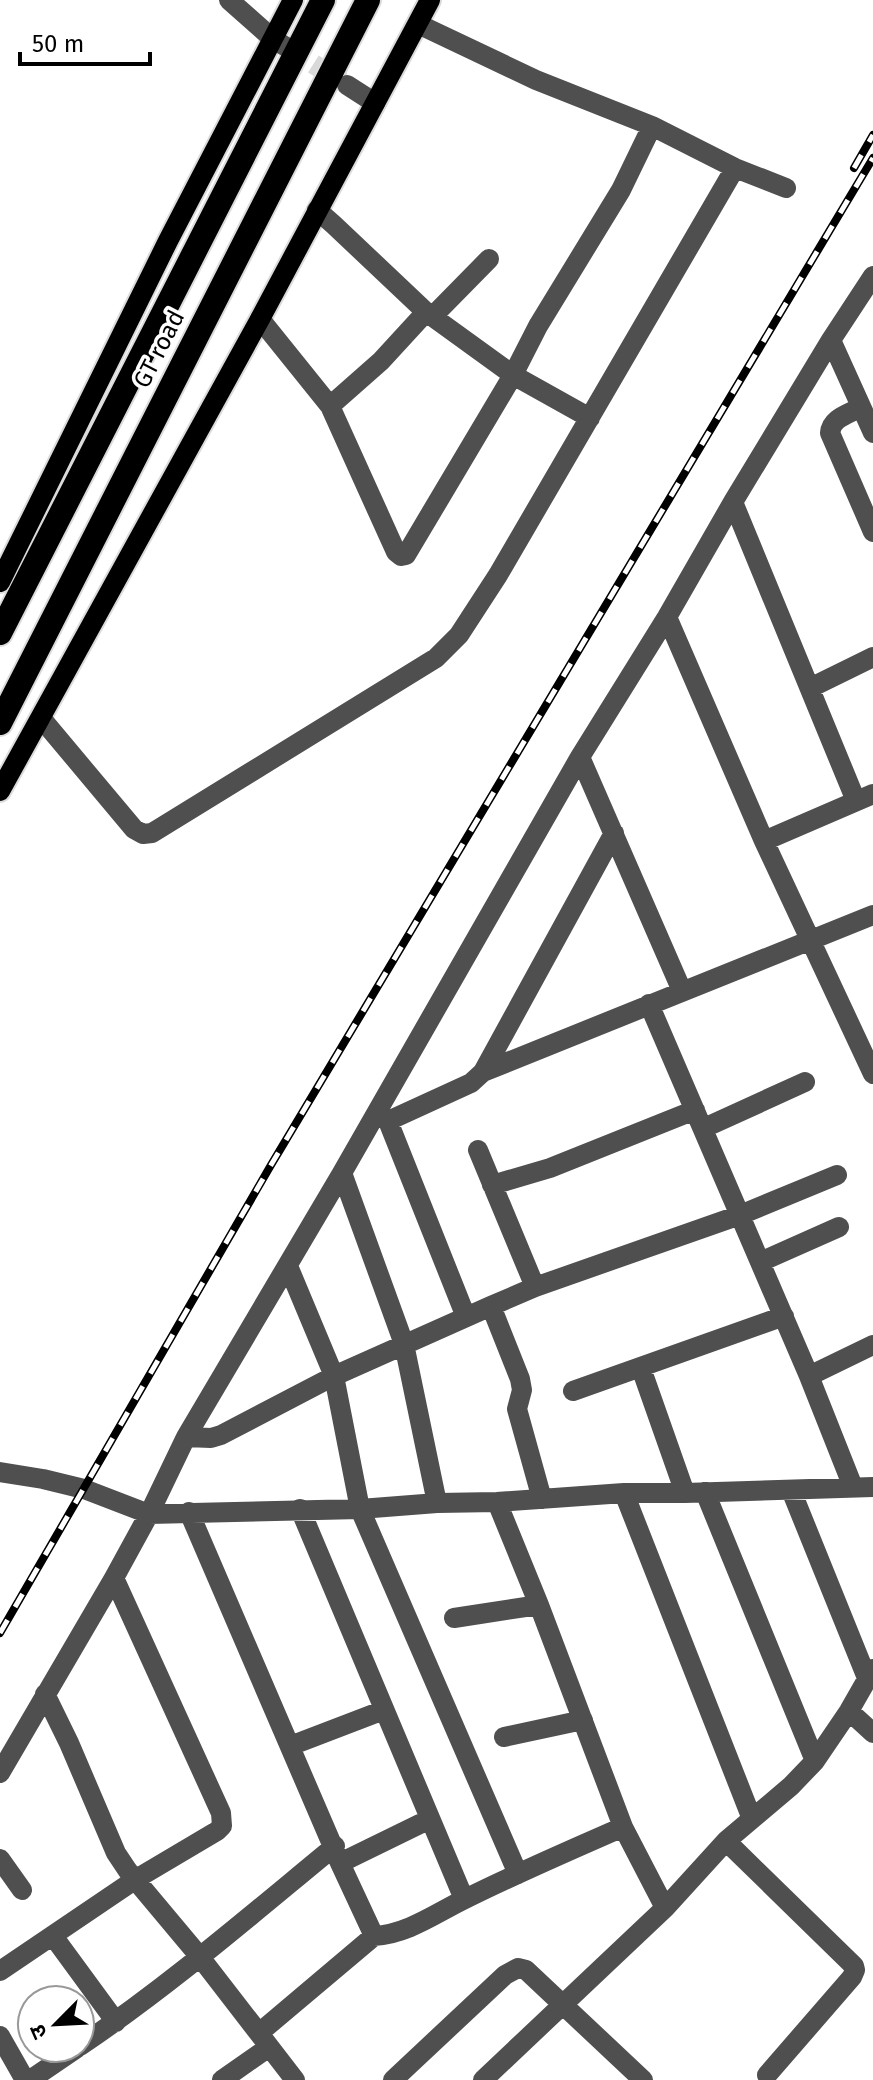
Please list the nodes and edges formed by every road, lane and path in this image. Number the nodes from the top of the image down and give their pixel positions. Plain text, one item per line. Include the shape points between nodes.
1 (229, 0) edge
2 (293, 0) edge
3 (323, 0) edge
4 (368, 0) edge
5 (430, 0) edge
6 (418, 24) junction
7 (280, 43) junction
8 (347, 85) tunnel mouth
9 (375, 103) junction
10 (652, 126) junction
11 (735, 168) junction
12 (786, 188) dead end
13 (317, 210) junction
14 (489, 259) dead end
15 (873, 276) edge
16 (429, 314) junction
17 (260, 319) junction
18 (831, 340) junction
19 (513, 375) junction
20 (330, 406) junction
21 (861, 407) junction
22 (590, 418) junction
23 (873, 433) edge
24 (733, 502) junction
25 (873, 532) edge
26 (0, 582) edge
27 (667, 617) junction
28 (0, 633) edge
29 (873, 657) edge
30 (810, 688) junction
31 (41, 718) junction
32 (0, 723) edge
33 (580, 757) junction
34 (0, 791) edge
35 (865, 797) edge
36 (614, 833) junction
37 (764, 841) junction
38 (873, 915) edge
39 (812, 941) junction
40 (682, 991) junction
41 (649, 1004) junction
42 (871, 1062) edge
43 (483, 1072) junction
44 (805, 1082) dead end
45 (700, 1119) junction
46 (478, 1150) dead end
47 (342, 1173) junction
48 (837, 1175) dead end
49 (492, 1185) junction
50 (740, 1215) junction
51 (839, 1227) dead end
52 (760, 1262) junction
53 (288, 1266) junction
54 (535, 1287) junction
55 (491, 1306) junction
56 (784, 1316) junction
57 (466, 1317) junction
58 (404, 1344) junction
59 (873, 1345) edge
60 (641, 1368) junction
61 (334, 1376) junction
62 (809, 1376) junction
63 (573, 1391) dead end
64 (186, 1437) junction
65 (0, 1472) edge
66 (863, 1487) edge
67 (791, 1490) junction
68 (695, 1492) junction
69 (624, 1493) junction
70 (542, 1499) junction
71 (497, 1502) junction
72 (437, 1503) junction
73 (300, 1509) junction
74 (360, 1509) junction
75 (189, 1512) junction
76 (149, 1514) junction
77 (114, 1578) junction
78 (539, 1605) junction
79 (454, 1618) dead end
80 (870, 1673) edge
81 (45, 1694) junction
82 (384, 1710) junction
83 (849, 1711) junction
84 (583, 1720) junction
85 (873, 1733) edge
86 (504, 1737) dead end
87 (290, 1746) junction
88 (815, 1761) junction
89 (0, 1773) edge
90 (430, 1819) junction
91 (752, 1819) junction
92 (623, 1827) junction
93 (726, 1841) junction
94 (338, 1854) junction
95 (0, 1859) edge
96 (518, 1874) junction
97 (136, 1879) junction
98 (22, 1890) dead end
99 (464, 1899) junction
100 (665, 1908) junction
101 (53, 1936) junction
102 (374, 1936) junction
103 (200, 1957) junction
104 (0, 1971) edge
105 (562, 2005) junction
106 (116, 2022) junction
107 (0, 2036) edge
108 (96, 2036) edge
109 (264, 2040) junction
110 (52, 2064) edge
111 (767, 2075) dead end
112 (27, 2080) edge
113 (222, 2080) edge
114 (295, 2080) edge
115 (393, 2080) edge
116 (483, 2080) edge
117 (643, 2080) edge

1 - 7 street
2 - 7 main road
3 - 28 highway, GT road
4 - 32 highway, GT road
5 - 6 main road
6 - 9 main road
6 - 10 street via 536,80
7 - 26 main road via 168,241
8 - 9 street
9 - 13 main road
10 - 11 street
10 - 19 street via 621,190
11 - 12 street
11 - 22 street
13 - 16 street
13 - 17 main road
14 - 16 street
15 - 18 street
16 - 19 street
16 - 20 street
17 - 20 street
17 - 31 main road
18 - 21 street
18 - 24 street
19 - 20 street via 401,556
19 - 22 street
21 - 23 street
21 - 25 street via 834,422 830,433
22 - 31 street via 498,575 447,648 152,833 134,829
24 - 27 street
24 - 30 street
27 - 33 street
27 - 37 street
29 - 30 street
30 - 35 street
31 - 34 main road
33 - 36 street
33 - 47 street
35 - 37 street
36 - 40 street
36 - 43 street
37 - 39 street
38 - 39 street
39 - 40 street
39 - 42 street
40 - 41 street
41 - 43 street
41 - 45 street
43 - 57 street via 471,1083 388,1121
44 - 45 street
45 - 49 street
45 - 50 street
46 - 49 street
47 - 53 street
47 - 58 street
48 - 50 street
49 - 54 street
50 - 52 street
50 - 54 street
51 - 52 street
52 - 56 street
53 - 61 street
53 - 64 street
54 - 55 street
55 - 57 street
55 - 70 street via 520,1379 517,1409
56 - 60 street
56 - 62 street
57 - 58 street
58 - 61 street
58 - 72 street
59 - 62 street
60 - 63 street
60 - 68 street
61 - 64 street via 221,1435
61 - 74 street
62 - 66 street
64 - 76 street
65 - 76 street via 84,1489
66 - 67 street
67 - 68 street
67 - 80 street
68 - 69 street
68 - 88 street
69 - 70 street
69 - 91 street
70 - 71 street
71 - 72 street
71 - 78 street
72 - 74 street
73 - 74 street
73 - 75 street
73 - 82 street
74 - 96 street
75 - 76 street
75 - 87 street
76 - 77 street
77 - 81 street
77 - 97 street via 223,1821 217,1831
78 - 79 street
78 - 84 street
80 - 83 street
81 - 89 street
81 - 97 street via 116,1853
82 - 87 street
82 - 90 street
83 - 85 street
83 - 88 street
84 - 86 street
84 - 92 street
87 - 94 street
88 - 91 street
90 - 94 street
90 - 99 street
91 - 93 street
92 - 96 street
92 - 100 street
93 - 100 street
93 - 111 street via 855,1970
94 - 102 street
94 - 103 street
95 - 98 street
96 - 99 street
97 - 101 street
97 - 103 street
99 - 102 street via 403,1930
100 - 105 street
101 - 104 street
101 - 106 street
102 - 109 street
103 - 106 street
103 - 109 street
105 - 115 street via 526,1970 511,1971
105 - 116 street
105 - 117 street
106 - 108 street
107 - 112 street
109 - 113 street
109 - 114 street
110 - 112 street

